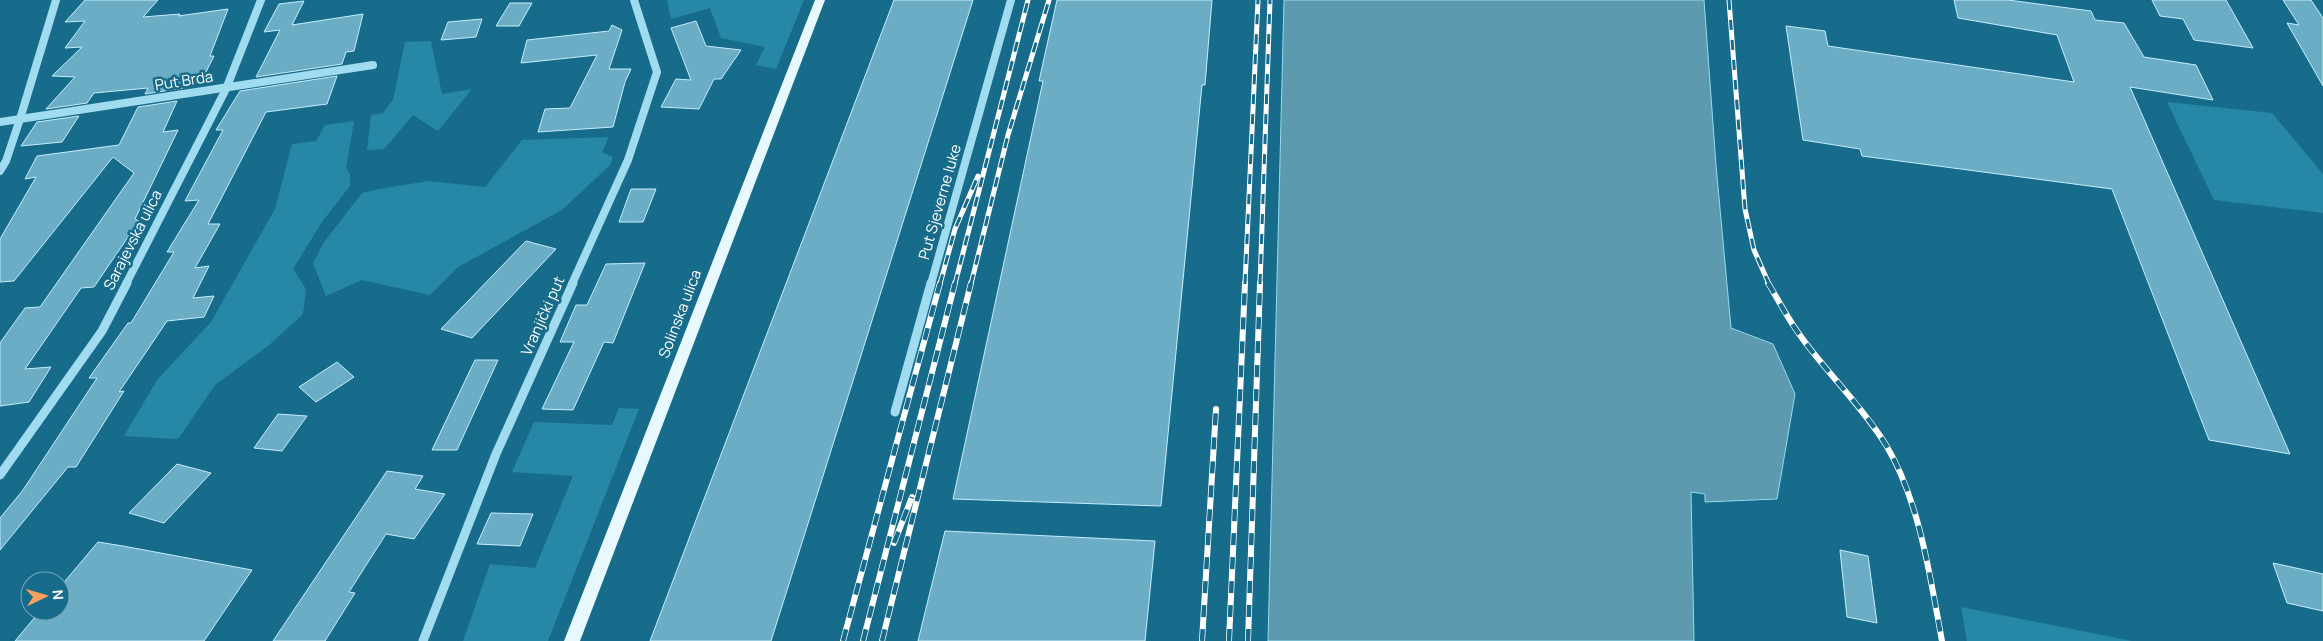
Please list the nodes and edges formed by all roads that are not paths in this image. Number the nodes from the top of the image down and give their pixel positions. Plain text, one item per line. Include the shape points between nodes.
1 (56, 0) edge
2 (261, 0) edge
3 (634, 0) edge
4 (820, 0) edge
5 (1011, 0) edge
6 (373, 65) dead end
7 (226, 89) junction
8 (20, 119) junction
9 (0, 122) edge
10 (0, 171) edge
11 (894, 412) dead end
12 (0, 475) edge
13 (423, 641) edge
14 (572, 641) edge

1 - 8 street
2 - 7 street, Sarajevska ulica
3 - 13 street, Vranjički put via 657,72 628,160 496,454
4 - 14 main road, Solinska ulica
5 - 11 street, Put Sjeverne luke
6 - 7 street, Put Brda
7 - 8 street, Put Brda
7 - 12 street, Sarajevska ulica via 102,331
8 - 9 street, Put Brda
8 - 10 street

